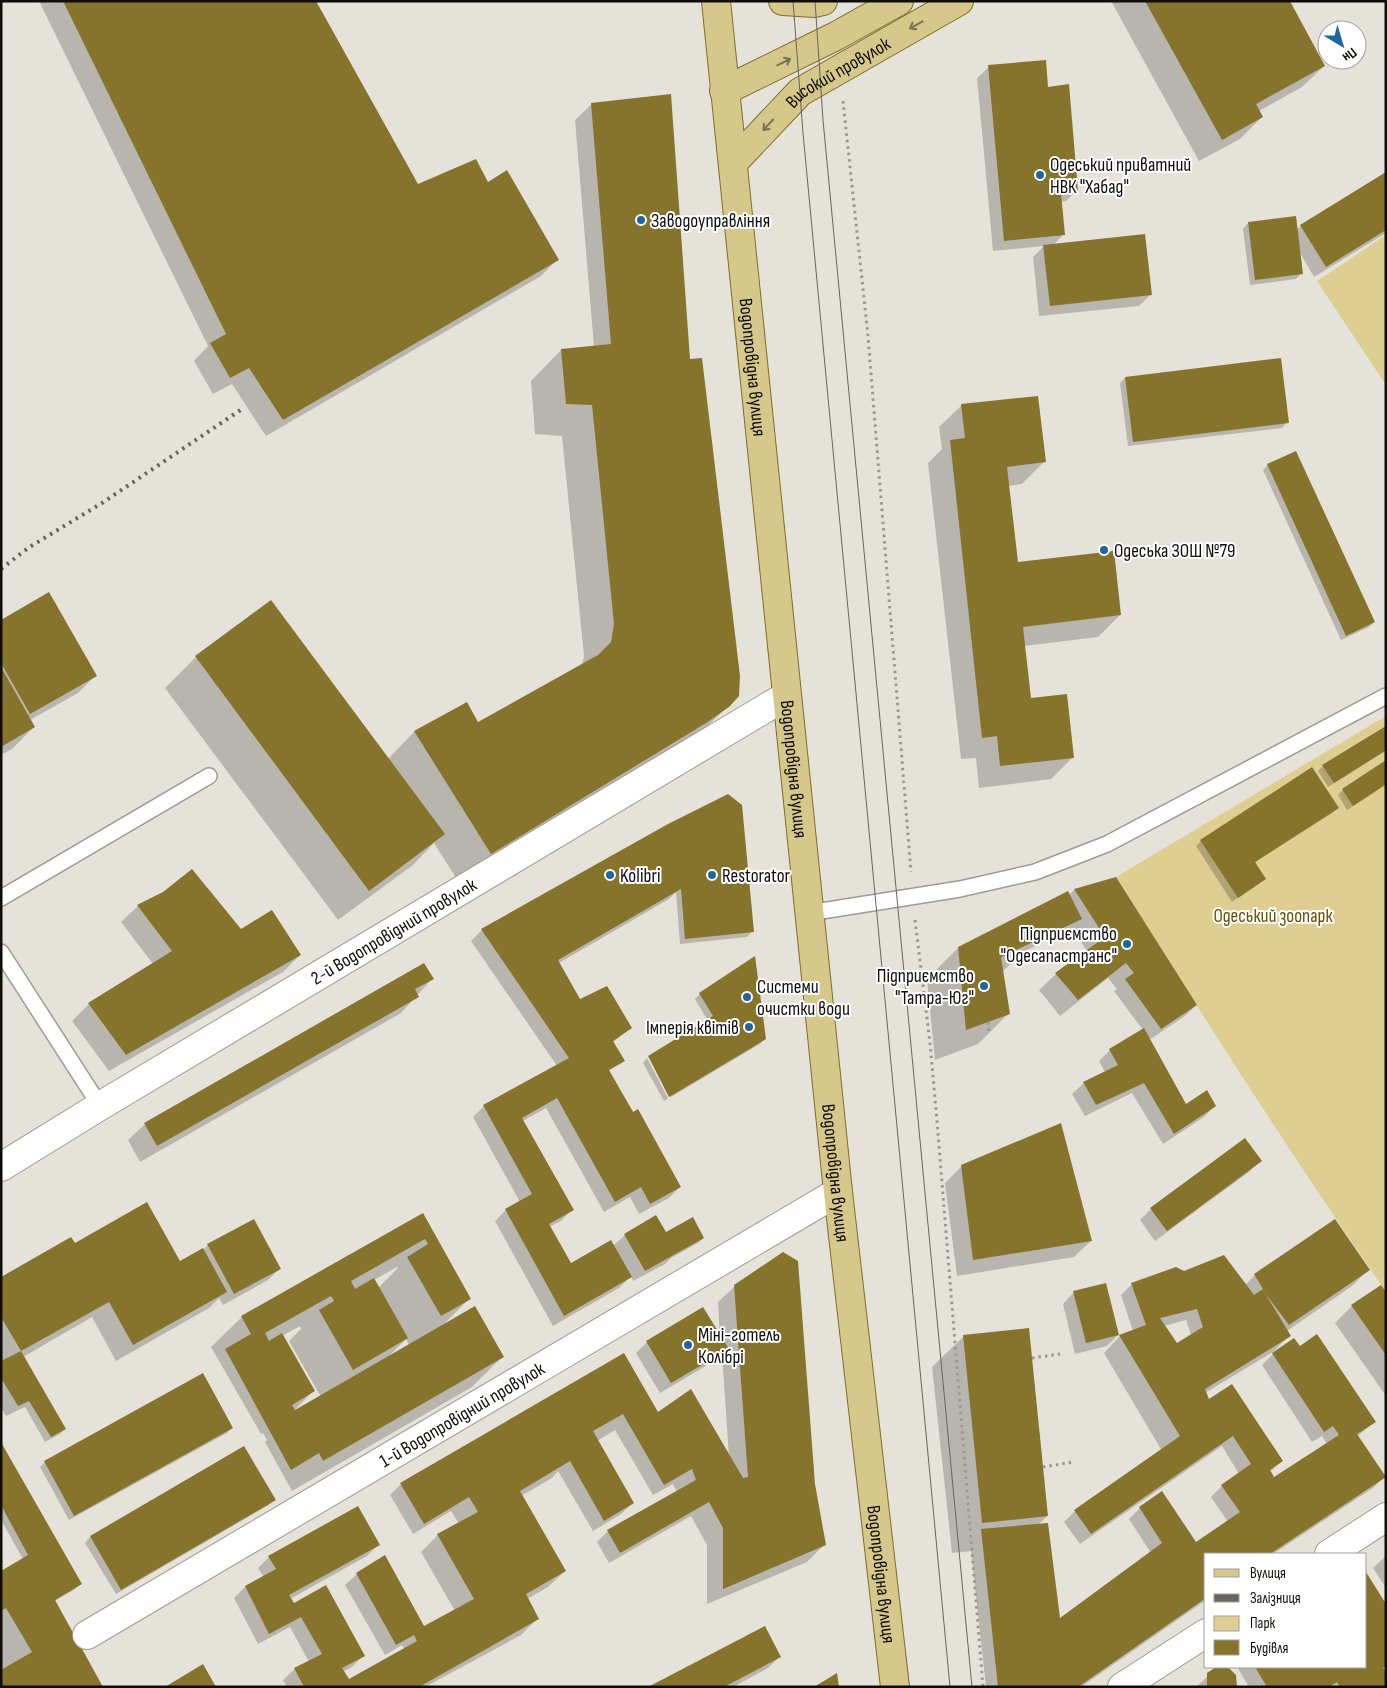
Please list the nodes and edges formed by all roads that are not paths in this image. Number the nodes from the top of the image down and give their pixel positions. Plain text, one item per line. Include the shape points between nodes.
1 (716, 1) edge
2 (783, 1) edge
3 (823, 1) edge
4 (898, 1) edge
5 (959, 1) edge
6 (724, 91) junction
7 (732, 163) junction
8 (786, 696) junction
9 (1386, 696) edge
10 (209, 776) dead end
11 (1, 898) edge
12 (809, 913) junction
13 (1, 952) edge
14 (100, 1106) junction
15 (1, 1167) edge
16 (838, 1192) junction
17 (1386, 1517) edge
18 (1331, 1553) edge
19 (1204, 1634) edge
20 (87, 1636) dead end
21 (895, 1687) edge
22 (1122, 1687) edge

1 - 6 main road, Водопровідна вулиця
2 - 3 main road
6 -> 4 main road, Високий провулок via 830,39
5 -> 7 main road, Високий провулок via 800,92
6 - 7 main road, Водопровідна вулиця
7 - 8 main road, Водопровідна вулиця
8 - 12 main road, Водопровідна вулиця
8 - 14 street, 2-й Водопровідний провулок
9 - 12 lane via 1107,844 1035,872
10 - 11 lane
12 - 16 main road, Водопровідна вулиця
13 - 14 lane
14 - 15 street, 2-й Водопровідний провулок
16 - 20 street, 1-й Водопровідний провулок
16 - 21 main road, Водопровідна вулиця
17 - 18 street
19 - 22 street

